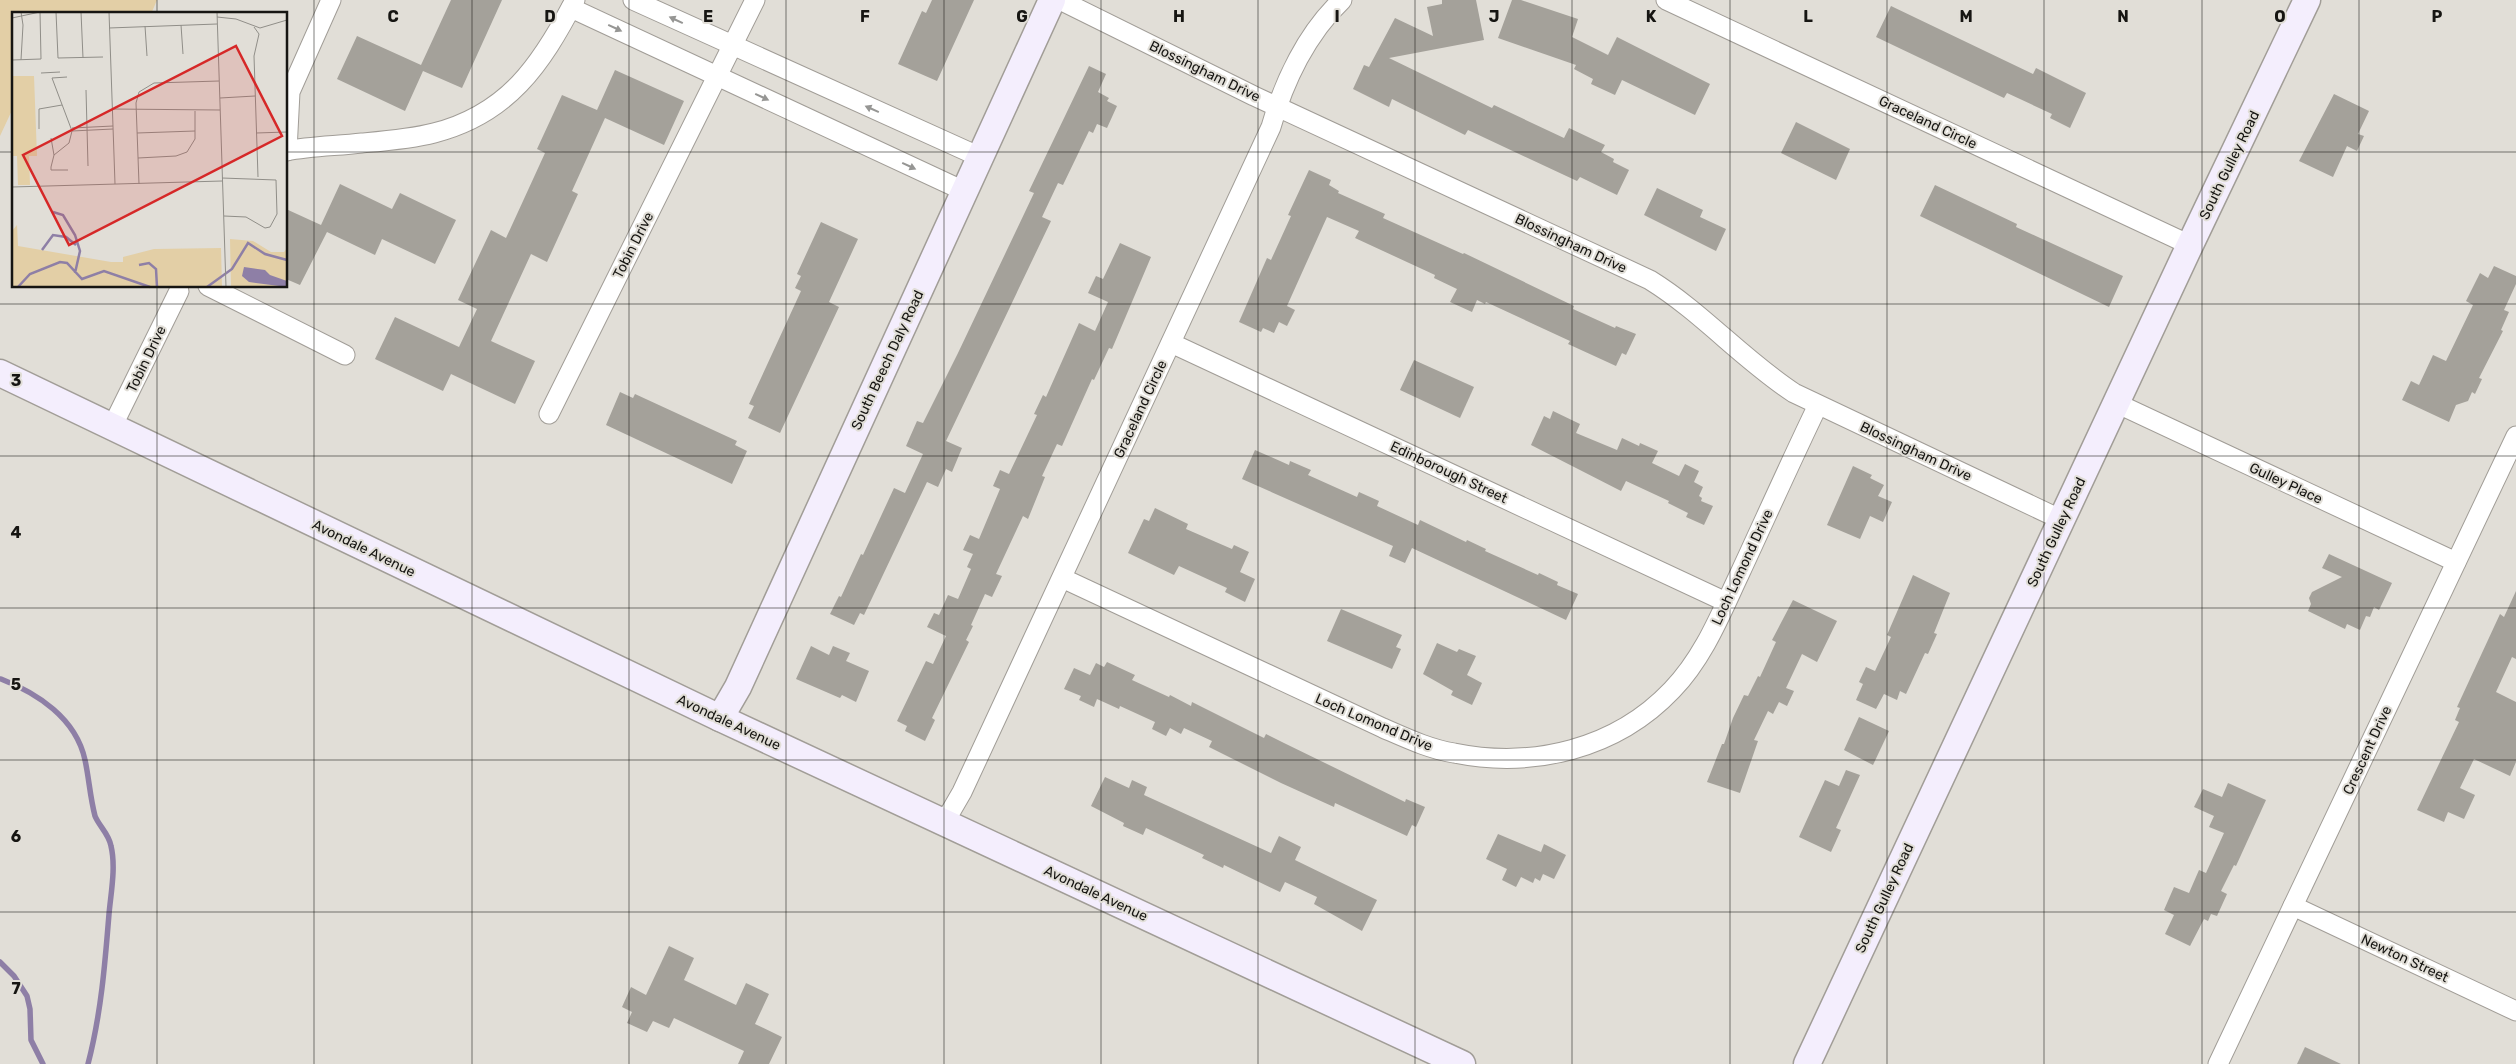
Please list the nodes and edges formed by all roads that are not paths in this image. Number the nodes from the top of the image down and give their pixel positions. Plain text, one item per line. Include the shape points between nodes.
1 (331, 0) edge
2 (633, 0) edge
3 (755, 0) edge
4 (1052, 0) edge
5 (1060, 0) edge
6 (1342, 0) edge
7 (1666, 0) edge
8 (2307, 0) edge
9 (573, 4) edge
10 (733, 46) junction
11 (718, 76) junction
12 (1277, 105) junction
13 (288, 131) edge
14 (288, 151) edge
15 (980, 157) junction
16 (964, 191) junction
17 (2190, 245) junction
18 (212, 288) edge
19 (179, 291) dead end
20 (1172, 343) junction
21 (345, 355) dead end
22 (0, 373) edge
23 (2116, 403) junction
24 (1818, 405) junction
25 (549, 414) dead end
26 (112, 427) junction
27 (2516, 436) edge
28 (2062, 520) junction
29 (2456, 562) junction
30 (1062, 578) junction
31 (1726, 602) junction
32 (720, 718) junction
33 (944, 823) junction
34 (2293, 906) junction
35 (2516, 1011) edge
36 (1462, 1064) edge
37 (1807, 1064) edge
38 (2218, 1064) edge

1 - 13 street via 290,92
10 -> 2 street
3 - 10 street, Tobin Drive
4 - 15 street, South Beech Daly Road
5 - 12 street, Blossingham Drive
6 - 12 street, Graceland Circle via 1322,21 1303,51
7 - 17 street, Graceland Circle
8 - 17 street, South Gulley Road
9 -> 11 street
9 - 14 street via 538,65 518,88 490,110 433,134
10 - 11 street, Tobin Drive
15 -> 10 street
11 -> 16 street
11 - 25 street, Tobin Drive
12 - 20 street, Graceland Circle via 1271,127
12 - 24 street, Blossingham Drive via 1650,280 1691,308 1765,374
15 - 16 street, South Beech Daly Road
16 - 32 street, South Beech Daly Road via 738,687
17 - 23 street, South Gulley Road
18 - 21 street
19 - 26 street, Tobin Drive
20 - 30 street, Graceland Circle
20 - 31 street, Edinborough Street
22 - 26 street, Avondale Avenue
23 - 28 street, South Gulley Road
23 - 29 street, Gulley Place
24 - 28 street, Blossingham Drive
24 - 31 street, Loch Lomond Drive
26 - 32 street, Avondale Avenue
27 - 29 street, Crescent Drive
28 - 37 street, South Gulley Road
29 - 34 street, Crescent Drive
30 - 31 street, Loch Lomond Drive via 1383,728 1427,746 1475,757 1547,756 1576,749 1619,732 1673,690 1707,641
30 - 33 street, Graceland Circle via 962,792
32 - 33 street, Avondale Avenue
33 - 36 street, Avondale Avenue
34 - 35 street, Newton Street
34 - 38 street, Crescent Drive

